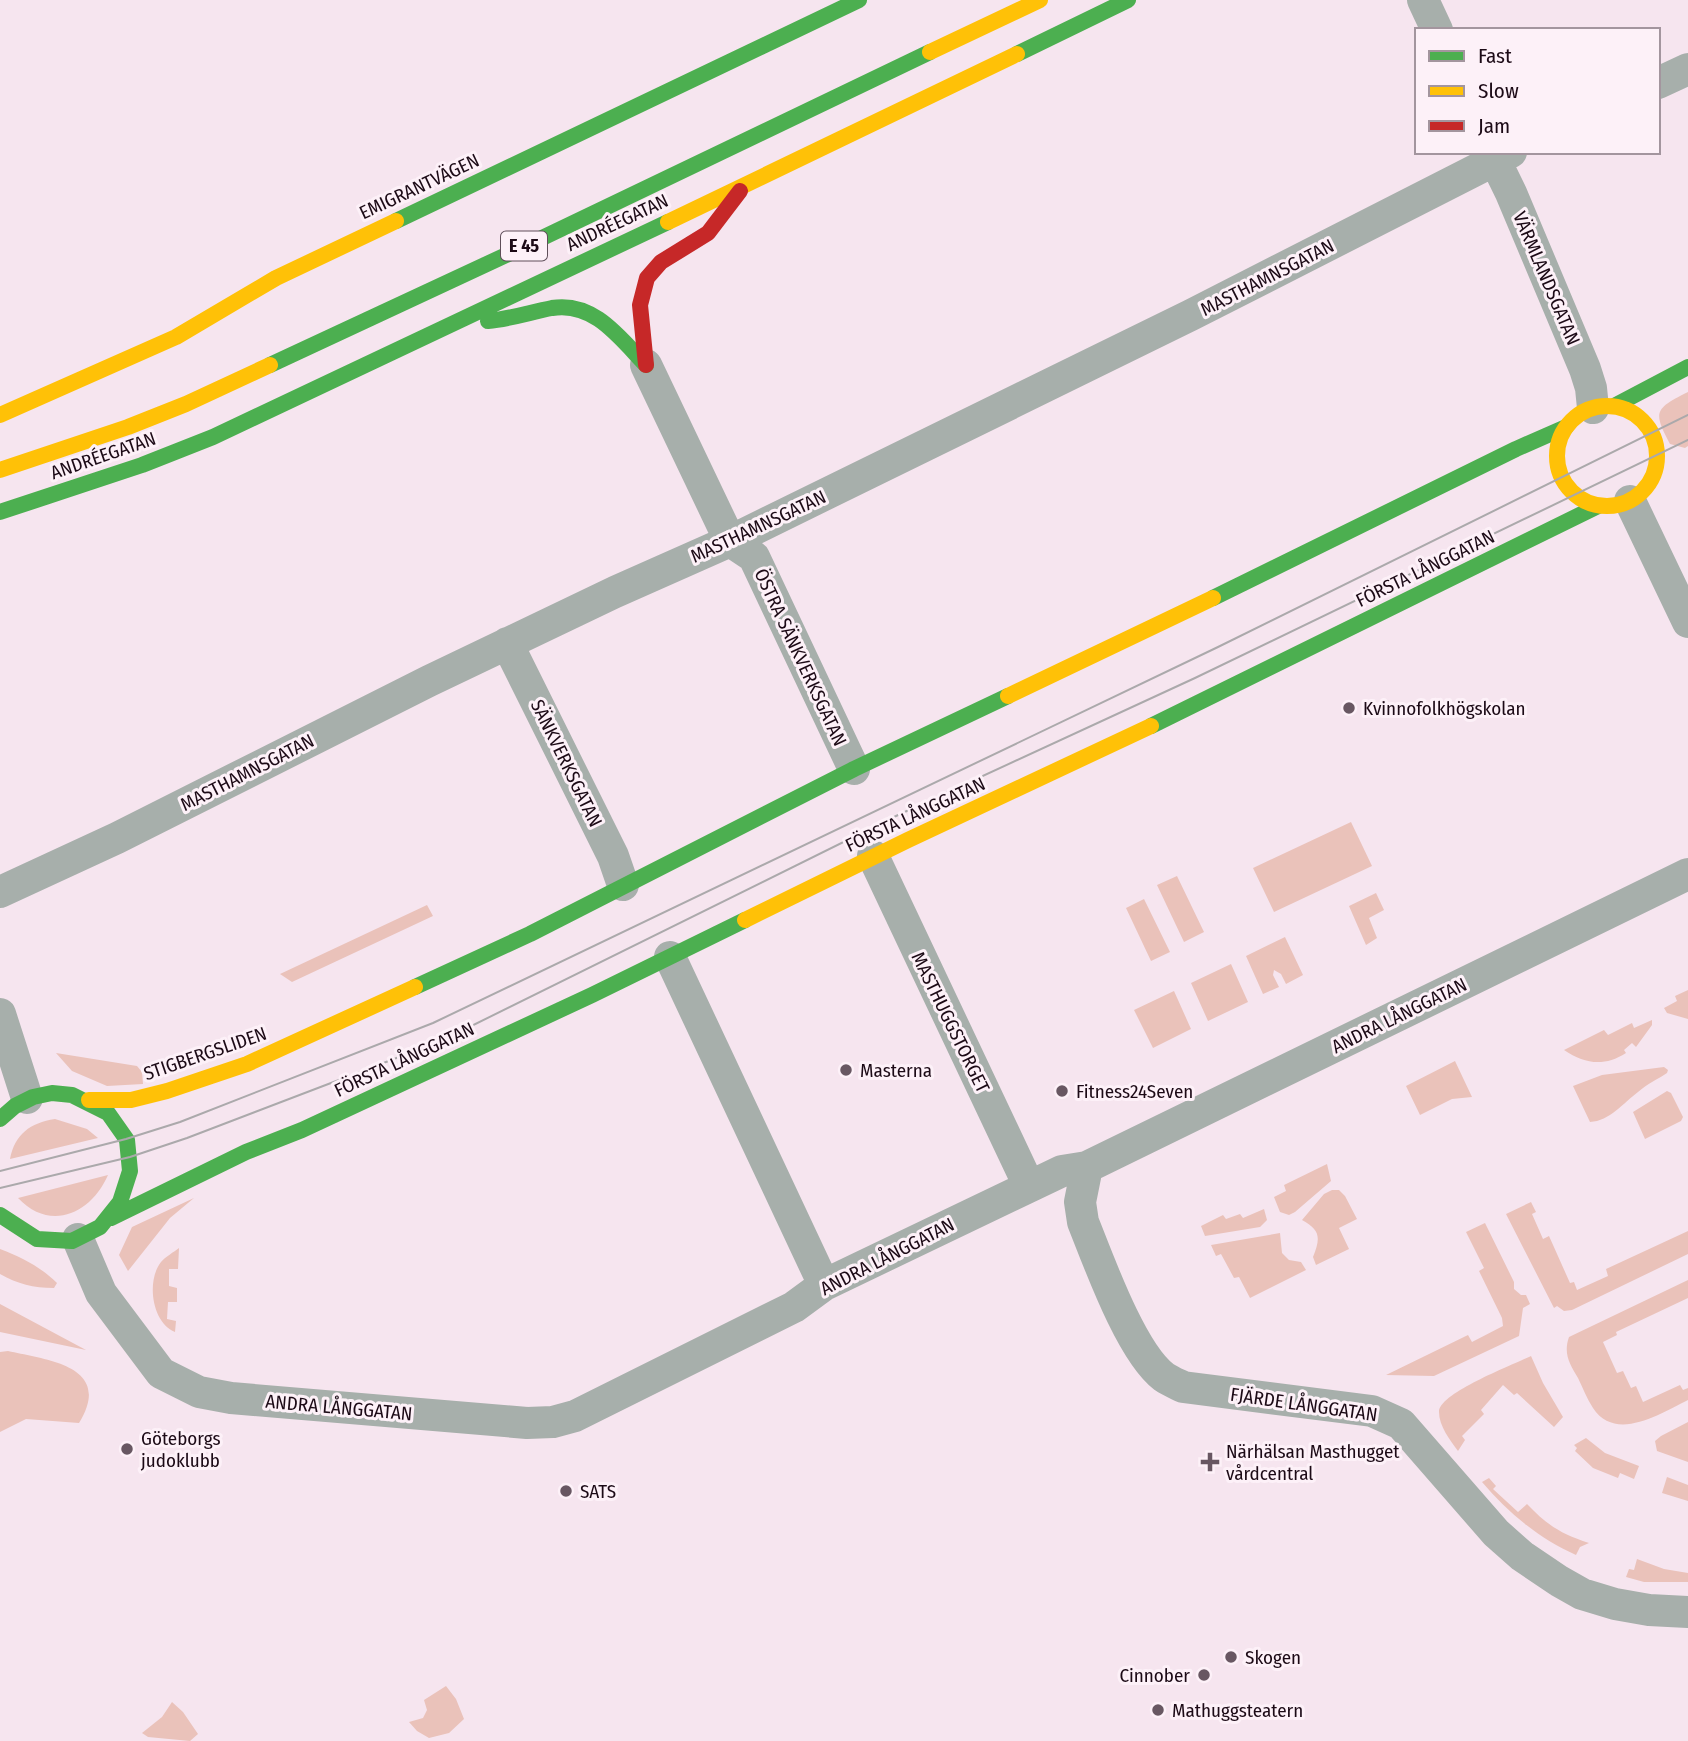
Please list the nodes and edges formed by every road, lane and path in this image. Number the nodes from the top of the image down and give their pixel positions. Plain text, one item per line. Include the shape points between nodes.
1 (859, 0) edge
2 (1040, 0) edge
3 (1128, 0) edge
4 (1423, 0) edge
5 (1436, 28) edge
6 (1688, 69) edge
7 (1660, 82) edge
8 (1499, 155) edge
9 (743, 186) junction
10 (454, 322) junction
11 (646, 365) junction
12 (1688, 368) edge
13 (1604, 407) junction
14 (0, 415) edge
15 (1566, 427) junction
16 (1676, 469) dead end
17 (0, 470) edge
18 (1641, 490) junction
19 (1598, 506) junction
20 (0, 512) edge
21 (730, 541) junction
22 (1688, 622) edge
23 (507, 643) junction
24 (854, 769) junction
25 (873, 856) junction
26 (1688, 874) edge
27 (623, 885) junction
28 (0, 892) edge
29 (670, 957) junction
30 (0, 1014) edge
31 (27, 1098) junction
32 (89, 1100) junction
33 (0, 1119) edge
34 (246, 1152) joint
35 (1087, 1167) junction
36 (1029, 1186) junction
37 (0, 1216) edge
38 (111, 1218) junction
39 (7, 1228) edge
40 (78, 1239) junction
41 (824, 1285) junction
42 (1688, 1612) edge

1 - 14 main road, EMIGRANTVÄGEN via 276,278 176,337
2 - 17 main road, ANDRÉEGATAN / E 45 via 186,404
3 - 9 main road, ANDRÉEGATAN / E 45
4 - 5 street
6 - 7 street
8 - 13 street, VÄRMLANDSGATAN via 1591,388
8 - 21 street, MASTHAMNSGATAN via 1191,315
9 - 10 main road, ANDRÉEGATAN / E 45
9 - 11 main road via 703,238 653,269 644,285 640,306
10 - 11 main road via 578,308 596,315
10 - 20 main road, ANDRÉEGATAN / E 45 via 213,437 142,466
11 - 21 street, ÖSTRA SÄNKVERKSGATAN
12 - 13 main road
13 - 15 main road via 1578,415
13 - 18 main road via 1636,415 1655,439 1657,461
15 - 19 main road via 1557,451 1561,476 1580,499
15 - 24 main road
16 - 18 main road, FÖRSTA LÅNGGATAN
18 - 19 main road, FÖRSTA LÅNGGATAN via 1618,505
18 - 22 street
19 - 25 main road, FÖRSTA LÅNGGATAN via 1205,701
21 - 23 street, MASTHAMNSGATAN
21 - 24 street, ÖSTRA SÄNKVERKSGATAN via 754,556
23 - 27 street, SÄNKVERKSGATAN via 613,856
23 - 28 street, MASTHAMNSGATAN
24 - 27 main road
25 - 29 main road, FÖRSTA LÅNGGATAN
25 - 36 street, MASTHUGGSTORGET
26 - 35 street, ANDRA LÅNGGATAN
27 - 32 main road, STIGBERGSLIDEN via 530,934 247,1064 131,1100
29 - 34 main road, FÖRSTA LÅNGGATAN
29 - 41 street
30 - 31 street
31 - 32 main road, STIGBERGSLIDEN via 58,1093
31 - 33 main road
32 - 38 main road, STIGBERGSLIDEN via 117,1123 130,1157 124,1200
34 - 38 main road, STIGBERGSLIDEN
35 - 36 street, ANDRA LÅNGGATAN via 1062,1171
35 - 42 street, FJÄRDE LÅNGGATAN via 1080,1202 1083,1222 1134,1336 1163,1376 1184,1387 1388,1416 1401,1424 1496,1533 1559,1581 1615,1604
36 - 41 street, ANDRA LÅNGGATAN
37 - 39 main road, STIGBERGSLIDEN
38 - 40 main road, STIGBERGSLIDEN
39 - 40 main road, STIGBERGSLIDEN via 46,1241
40 - 41 street, ANDRA LÅNGGATAN via 101,1293 161,1373 199,1392 527,1423 575,1416 794,1307

